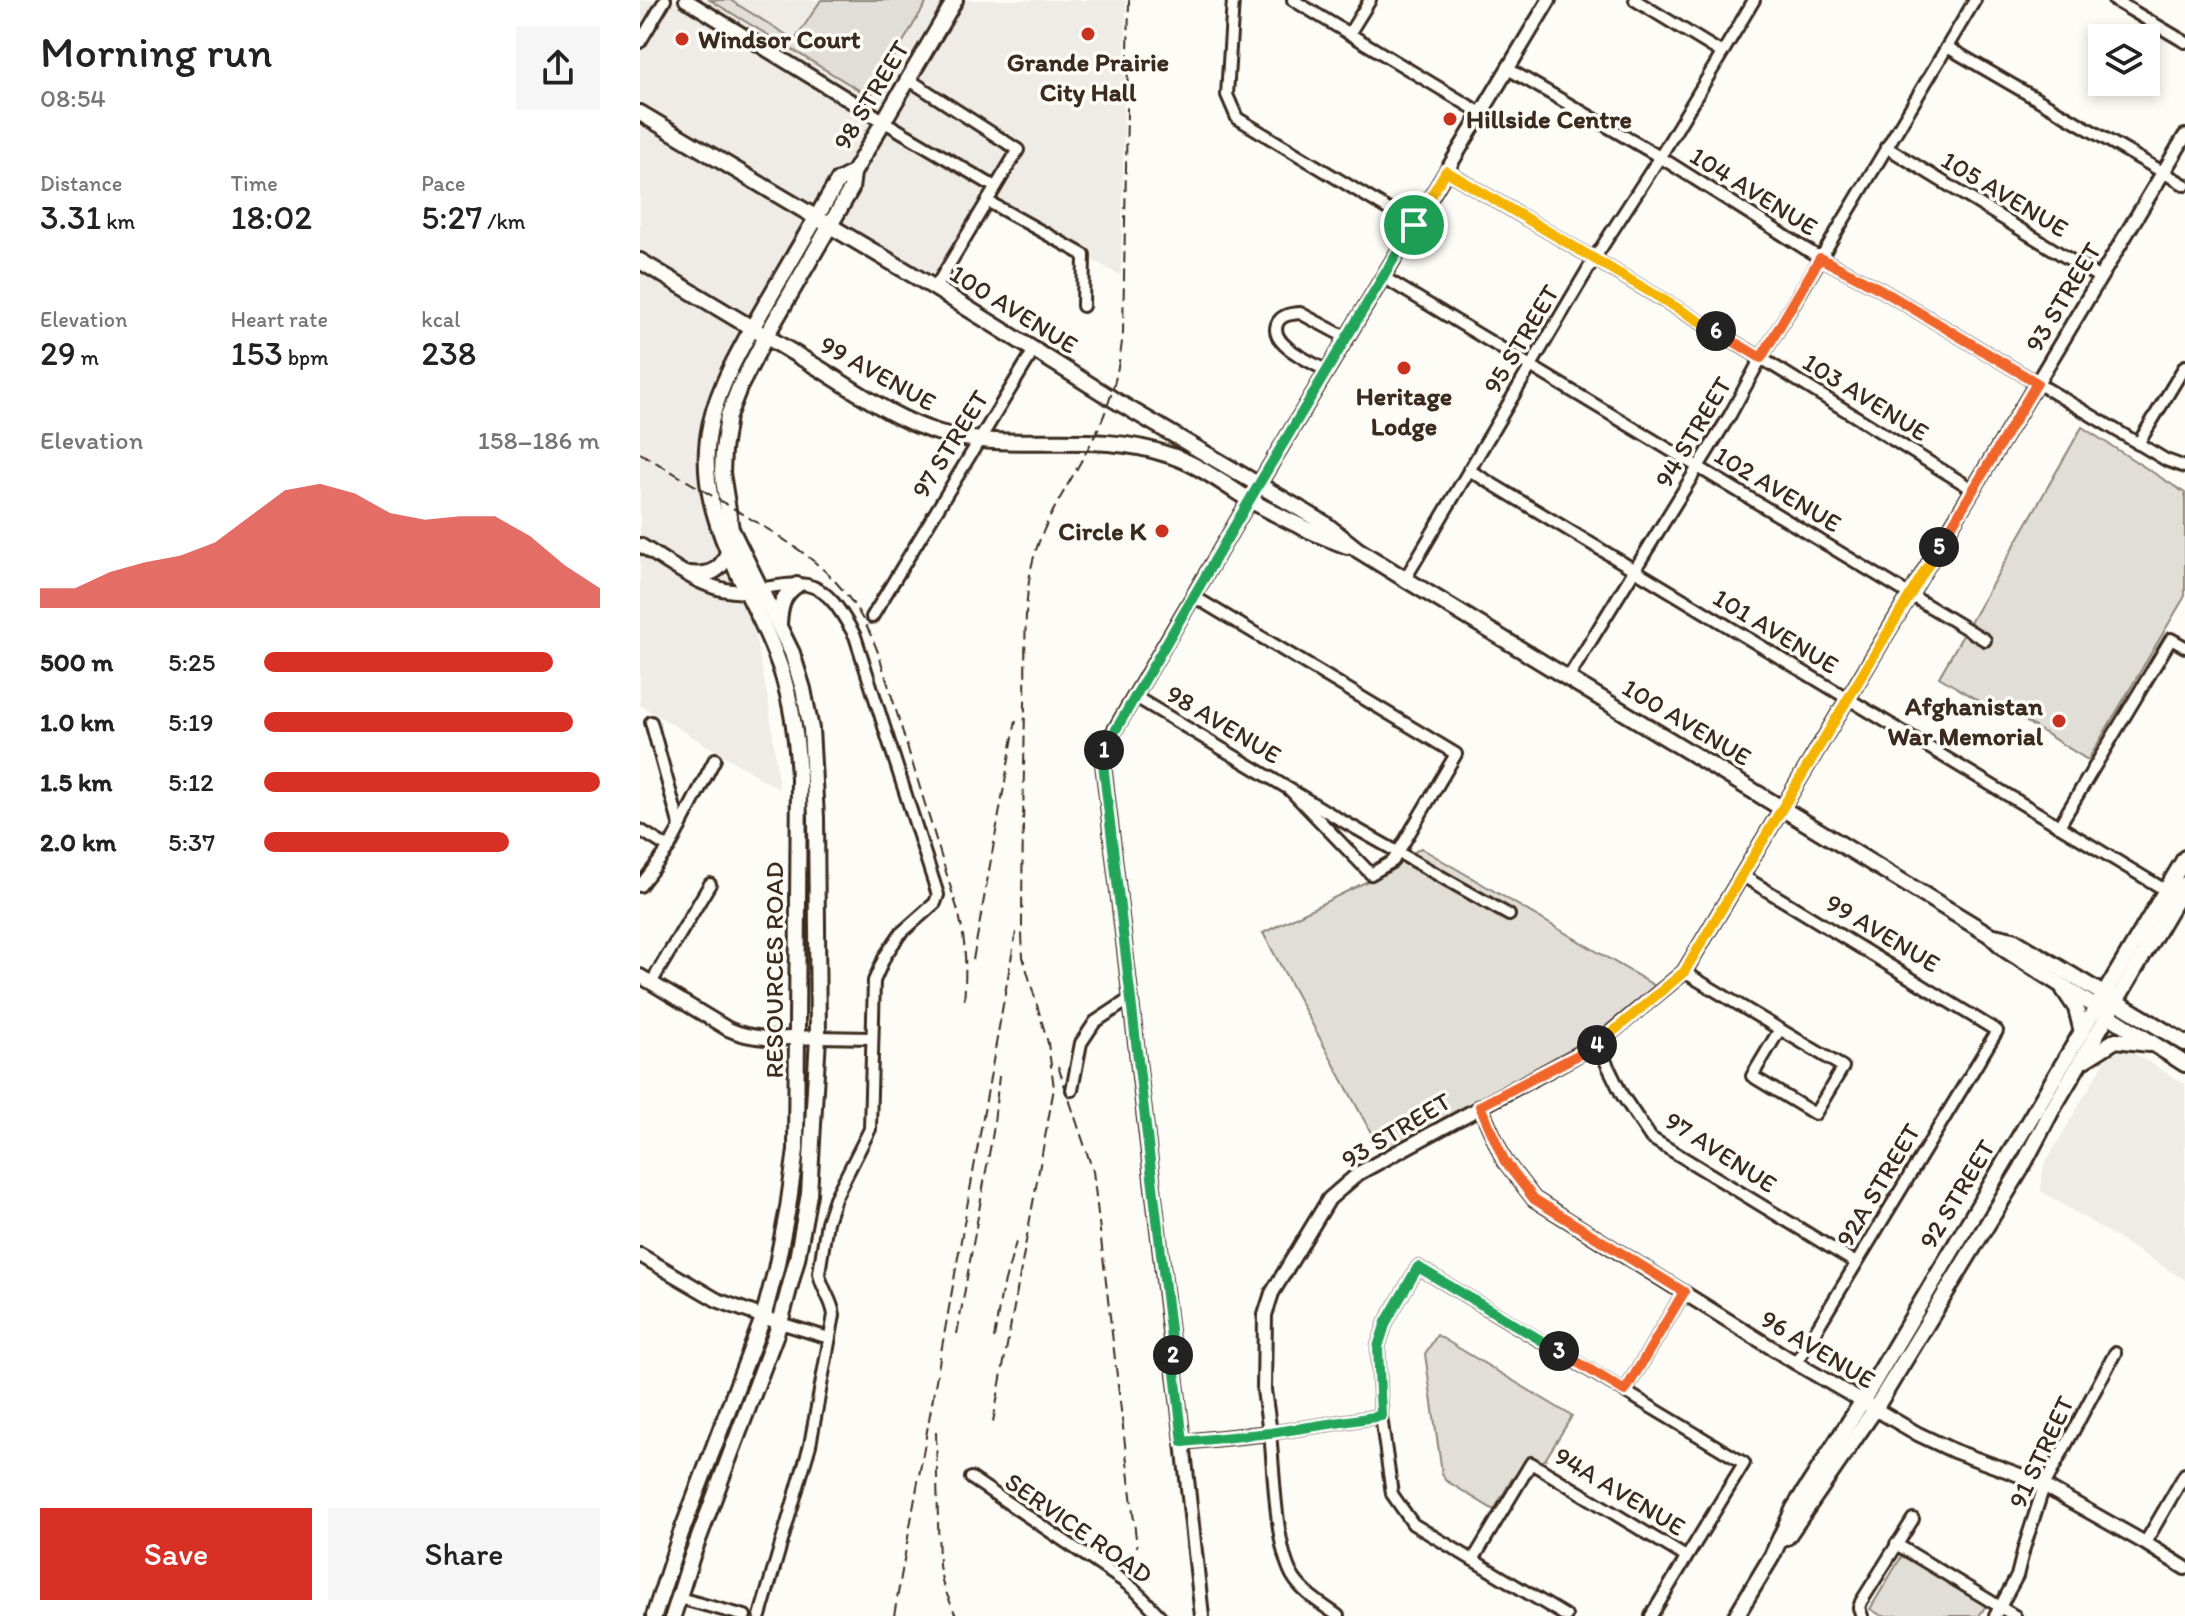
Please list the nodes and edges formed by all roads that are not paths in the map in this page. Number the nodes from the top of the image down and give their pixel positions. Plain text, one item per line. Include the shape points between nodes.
1 (665, 0) edge
2 (686, 0) edge
3 (955, 0) edge
4 (1233, 0) edge
5 (1293, 0) edge
6 (1370, 0) edge
7 (1549, 0) edge
8 (1635, 0) edge
9 (1754, 0) edge
10 (1975, 0) edge
11 (2114, 0) edge
12 (1349, 34) junction
13 (640, 42) edge
14 (2185, 42) edge
15 (1947, 47) junction
16 (1722, 53) junction
17 (1508, 69) junction
18 (908, 79) junction
19 (640, 113) edge
20 (1481, 113) junction
21 (883, 121) junction
22 (2185, 136) edge
23 (1886, 147) junction
24 (1660, 157) junction
25 (1446, 171) junction
26 (2163, 172) junction
27 (853, 173) junction
28 (2185, 185) edge
29 (995, 187) junction
30 (987, 201) junction
31 (815, 219) junction
32 (1414, 225) junction
33 (829, 226) junction
34 (1820, 258) junction
35 (1594, 259) junction
36 (640, 261) edge
37 (1383, 277) junction
38 (2100, 278) junction
39 (935, 288) junction
40 (1083, 306) dead end
41 (752, 328) junction
42 (766, 336) junction
43 (1347, 338) junction
44 (1034, 350) junction
45 (1761, 358) junction
46 (1531, 365) junction
47 (2185, 366) edge
48 (1327, 371) junction
49 (2037, 383) junction
50 (978, 440) junction
51 (2138, 444) junction
52 (1698, 467) junction
53 (2185, 467) edge
54 (1469, 470) junction
55 (1259, 484) junction
56 (1974, 490) junction
57 (1250, 499) junction
58 (640, 545) edge
59 (1358, 550) junction
60 (728, 552) junction
61 (1635, 572) junction
62 (689, 574) junction
63 (1405, 579) junction
64 (797, 585) junction
65 (754, 590) junction
66 (1911, 595) junction
67 (1193, 596) junction
68 (872, 617) dead end
69 (779, 624) junction
70 (1985, 640) dead end
71 (2185, 647) edge
72 (1568, 678) junction
73 (1134, 696) junction
74 (1848, 700) junction
75 (651, 722) dead end
76 (715, 759) dead end
77 (1290, 790) junction
78 (1783, 808) junction
79 (2059, 826) junction
80 (680, 827) junction
81 (640, 830) edge
82 (669, 848) junction
83 (1398, 853) junction
84 (2185, 858) edge
85 (655, 865) junction
86 (640, 869) edge
87 (1743, 876) junction
88 (710, 884) dead end
89 (640, 886) edge
90 (2178, 893) edge
91 (1509, 915) dead end
92 (1990, 935) junction
93 (1684, 972) junction
94 (646, 980) edge
95 (2059, 984) junction
96 (1130, 999) junction
97 (2106, 1004) junction
98 (1780, 1029) junction
99 (1997, 1031) joint
100 (2082, 1032) junction
101 (818, 1037) junction
102 (796, 1038) junction
103 (872, 1038) junction
104 (2185, 1043) edge
105 (1597, 1044) junction
106 (2153, 1044) junction
107 (2080, 1063) junction
108 (2185, 1064) edge
109 (1072, 1090) dead end
110 (1480, 1106) junction
111 (640, 1255) edge
112 (1856, 1263) junction
113 (1684, 1292) junction
114 (763, 1318) junction
115 (780, 1323) junction
116 (829, 1338) junction
117 (2115, 1353) dead end
118 (1796, 1363) junction
119 (1625, 1391) junction
120 (1868, 1405) junction
121 (1381, 1416) junction
122 (1270, 1433) junction
123 (1183, 1442) junction
124 (2185, 1474) edge
125 (971, 1478) dead end
126 (2044, 1486) junction
127 (1913, 1519) dead end
128 (2145, 1543) junction
129 (1896, 1544) junction
130 (1686, 1557) junction
131 (1473, 1560) junction
132 (2185, 1568) edge
133 (679, 1598) junction
134 (1860, 1612) edge
135 (1998, 1612) edge
136 (654, 1616) edge
137 (673, 1616) edge
138 (745, 1616) edge
139 (760, 1616) edge
140 (1160, 1616) edge
141 (1202, 1616) edge
142 (1338, 1616) edge
143 (1566, 1616) edge
144 (1651, 1616) edge
145 (1736, 1616) edge
146 (2015, 1616) edge

1 - 13 street
2 - 21 street
3 - 18 main road, 98 STREET
4 - 32 street via 1227,95 1237,118
5 - 12 street
6 - 12 street
7 - 17 street
8 - 16 street
9 - 16 street, 95 STREET
10 - 15 street, 94 STREET
11 - 14 street
12 - 20 street
15 - 23 street, 94 STREET
15 - 26 street
16 - 24 street, 95 STREET
17 - 20 street
17 - 24 street, 104 AVENUE
18 - 21 main road, 98 STREET
18 - 29 street via 1018,150
19 - 31 main road, 100 AVENUE
20 - 25 street
21 - 27 main road, 98 STREET
21 - 29 street
22 - 26 street, 93 STREET
23 - 34 street, 94 STREET
23 - 38 street, 105 AVENUE
24 - 34 street, 104 AVENUE
24 - 35 street, 95 STREET
25 - 32 street
25 - 35 street, 103 AVENUE
26 - 28 street
26 - 38 street, 93 STREET
27 - 31 main road, 98 STREET via 838,181
27 - 33 main road, 98 STREET via 851,189
29 - 30 street
30 - 39 street
30 - 40 street via 1084,255
31 - 33 main road, 100 AVENUE
31 - 41 main road, 98 STREET
32 - 37 street
33 - 39 main road, 100 AVENUE
33 - 42 main road, 98 STREET
34 - 45 street, 94 STREET
34 - 49 street, 104 AVENUE
35 - 45 street, 103 AVENUE
35 - 46 street, 95 STREET
36 - 41 main road, 99 AVENUE
37 - 43 street
37 - 46 street, 102 AVENUE
38 - 49 street, 93 STREET
39 - 44 main road, 100 AVENUE
41 - 42 main road, 99 AVENUE
41 - 60 main road, RESOURCES ROAD via 718,394 708,441 710,494
42 - 50 main road, 99 AVENUE via 896,415
42 - 65 main road, RESOURCES ROAD via 728,416 723,450 731,529
43 - 48 street
43 - 48 street via 1300,313 1277,323 1281,344
44 - 50 street, 97 STREET
44 - 55 main road, 100 AVENUE
45 - 52 street, 94 STREET
45 - 56 street, 103 AVENUE
46 - 52 street, 102 AVENUE
46 - 54 street, 95 STREET
47 - 51 street
48 - 55 street
49 - 51 street, 104 AVENUE
49 - 56 street, 93 STREET
50 - 57 main road, 99 AVENUE via 1121,443 1195,466
50 - 68 street, 97 STREET
51 - 53 street, 104 AVENUE
52 - 61 street, 94 STREET
52 - 66 street, 102 AVENUE
54 - 61 street, 101 AVENUE
54 - 63 street, 95 STREET
55 - 57 street
55 - 59 main road, 100 AVENUE
56 - 66 street, 93 STREET
57 - 59 main road, 100 AVENUE via 1312,533
57 - 67 street
58 - 62 street
59 - 63 main road, 100 AVENUE
60 - 62 main road via 718,570
60 - 65 main road, RESOURCES ROAD
61 - 72 street, 94 STREET
61 - 74 street, 101 AVENUE
62 - 65 street via 719,589
63 - 72 main road, 100 AVENUE
64 - 65 street
64 - 69 main road via 784,597
64 - 103 street via 811,586 828,597 855,636 938,895 900,934 879,968
65 - 69 main road, RESOURCES ROAD
65 - 102 main road, RESOURCES ROAD via 783,675 796,736
66 - 70 street, 102 AVENUE
66 - 74 street, 93 STREET
67 - 73 street
67 - 83 street via 1456,754
69 - 101 main road, RESOURCES ROAD via 803,689 813,746
71 - 79 street via 2171,639
72 - 78 main road, 100 AVENUE
73 - 77 street, 98 AVENUE
73 - 96 street via 1102,755
74 - 78 street, 93 STREET
74 - 79 street, 101 AVENUE
75 - 80 street
76 - 80 street
77 - 83 street, 98 AVENUE
77 - 83 street, 98 AVENUE via 1371,874
78 - 87 street, 93 STREET
78 - 92 main road, 100 AVENUE
79 - 90 street, 101 AVENUE
80 - 82 street
81 - 82 street
82 - 85 street
83 - 91 street, 98 AVENUE
84 - 90 main road, 92 STREET
85 - 86 street
85 - 89 street
87 - 93 street, 93 STREET
87 - 99 street, 99 AVENUE
88 - 94 street
90 - 97 main road, 92 STREET
92 - 95 main road, 100 AVENUE
92 - 97 main road, 100 AVENUE via 2013,940
93 - 98 street
93 - 105 street, 93 STREET
94 - 102 street via 740,1035
95 - 97 main road, 100 AVENUE
95 - 100 main road via 2076,1008
96 - 109 street via 1088,1032
96 - 123 street
97 - 100 main road, 92 STREET
97 - 104 main road, 100 AVENUE
97 - 106 main road, 100 AVENUE
97 - 107 main road, 92 STREET
98 - 98 street via 1752,1076 1815,1114 1843,1067
99 - 112 street, 92A STREET
100 - 120 main road, 92 STREET
101 - 102 street
101 - 103 street
101 - 115 main road, RESOURCES ROAD via 809,1194
102 - 114 main road, RESOURCES ROAD via 796,1150
103 - 116 street via 870,1129 835,1198 820,1267 820,1280 833,1307
105 - 110 street, 93 STREET
105 - 112 street, 97 AVENUE via 1651,1138
106 - 107 main road via 2116,1040
106 - 108 main road, 100 AVENUE
107 - 120 main road, 92 STREET via 2021,1169
110 - 113 street, 96 AVENUE via 1504,1160 1534,1199
110 - 122 street, 93 STREET via 1359,1173 1329,1199 1314,1221 1265,1315 1264,1390
111 - 114 street via 717,1300
112 - 118 street, 92A STREET
113 - 118 street, 96 AVENUE
113 - 119 street
114 - 115 street
114 - 136 main road, RESOURCES ROAD
115 - 116 street
115 - 133 main road, RESOURCES ROAD
116 - 139 street via 810,1445
117 - 126 street, 91 STREET
118 - 120 street, 96 AVENUE
119 - 121 street via 1418,1267 1386,1322 1378,1347
119 - 130 street via 1744,1463
120 - 126 street, 96 AVENUE via 1954,1451
120 - 145 main road, 92 STREET
121 - 122 street
121 - 131 street via 1392,1494 1413,1524
122 - 123 street
122 - 142 street, 93 STREET via 1283,1548 1292,1574 1305,1592
123 - 141 street
124 - 128 street
125 - 140 street, SERVICE ROAD via 1122,1580
126 - 128 street, 96 AVENUE
126 - 135 street, 91 STREET via 2017,1576
127 - 129 street
128 - 132 street, 96 AVENUE
129 - 134 street
129 - 135 street
130 - 131 street, 94A AVENUE via 1531,1463
130 - 144 street
131 - 143 street
133 - 137 main road, RESOURCES ROAD
133 - 138 street
135 - 146 street

